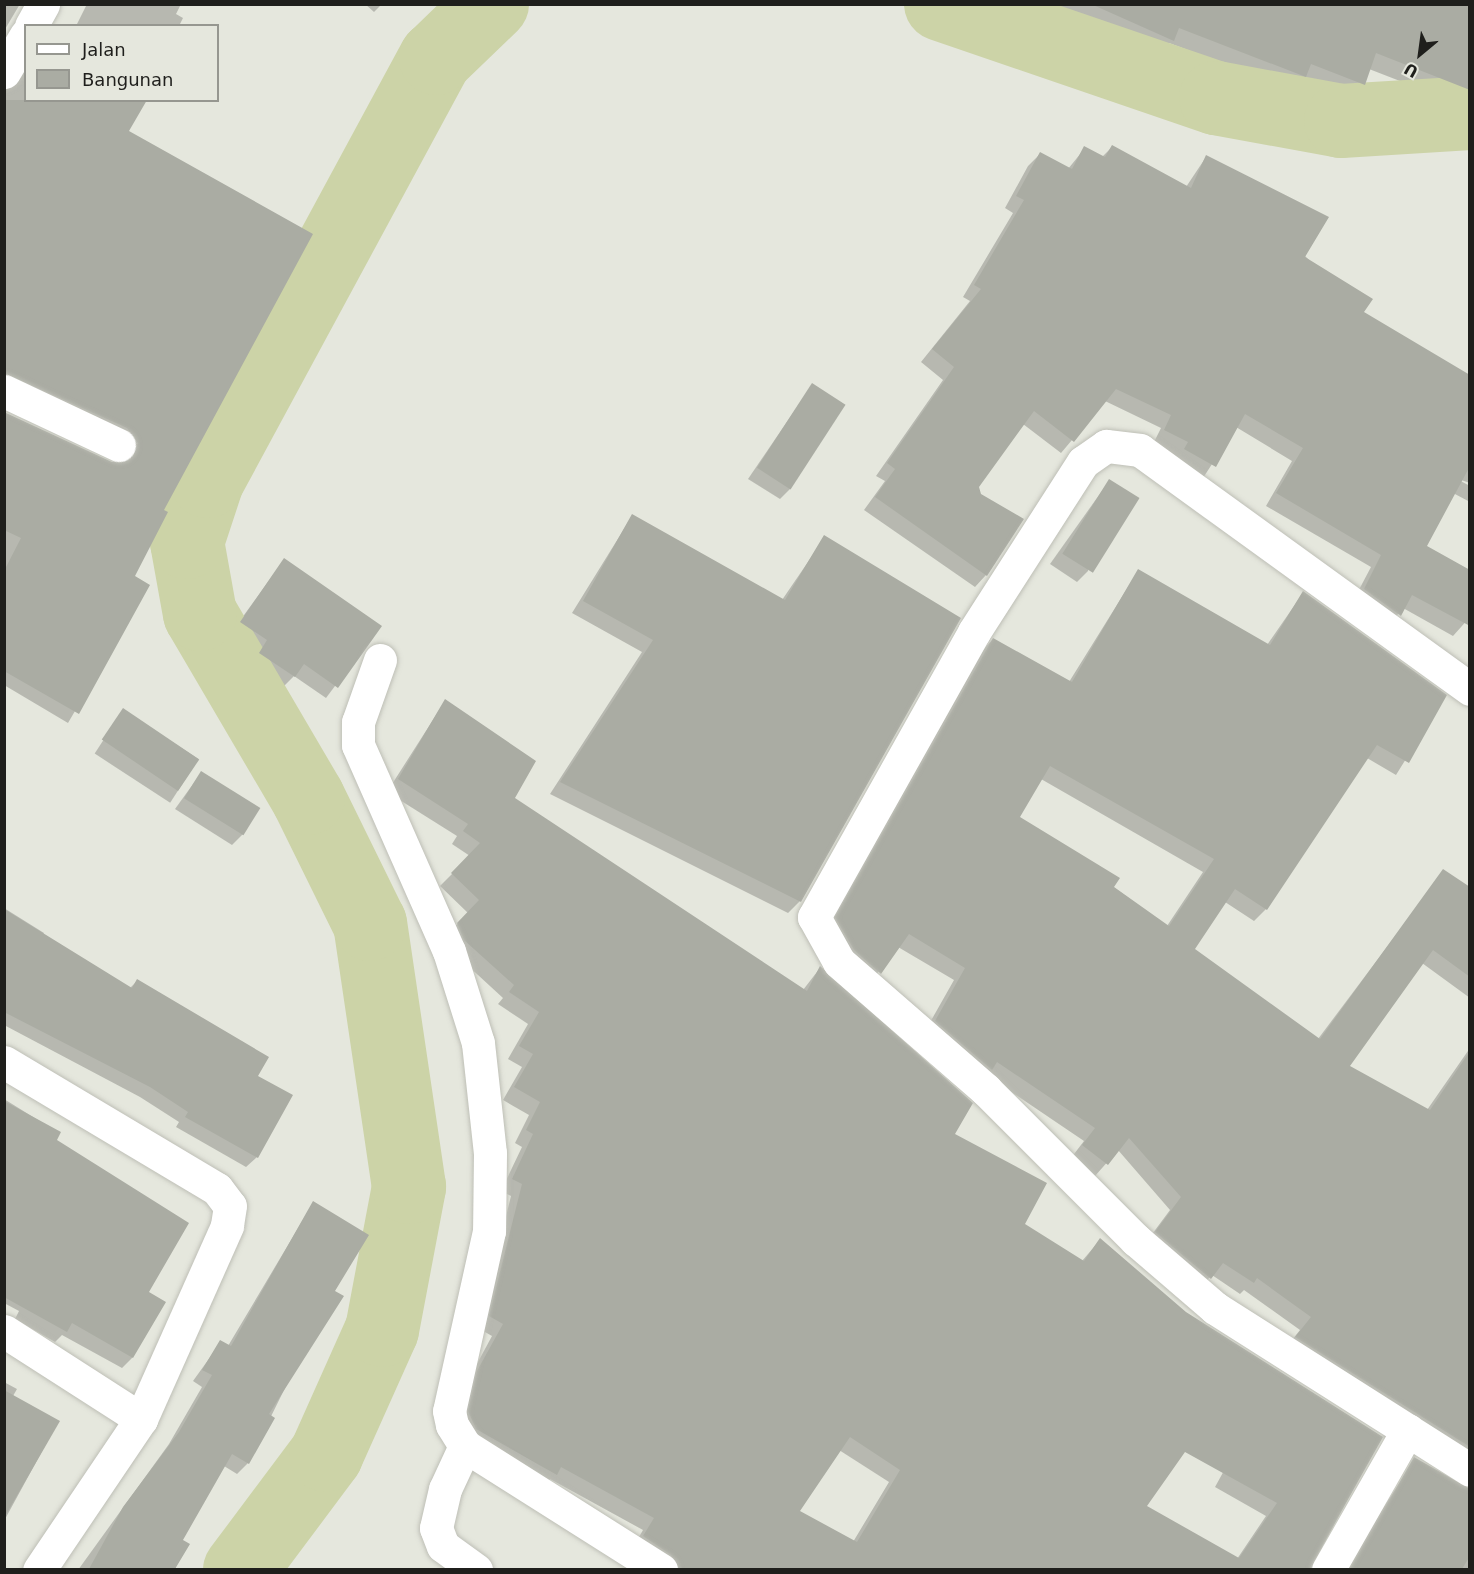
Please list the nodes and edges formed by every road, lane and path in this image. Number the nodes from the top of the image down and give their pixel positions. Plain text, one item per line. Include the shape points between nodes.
1 (43, 4) edge
2 (32, 24) edge
3 (24, 38) edge
4 (4, 72) edge
5 (4, 391) edge
6 (118, 444) dead end
7 (380, 660) dead end
8 (1470, 689) edge
9 (4, 1062) edge
10 (4, 1331) edge
11 (141, 1419) junction
12 (1408, 1430) junction
13 (465, 1446) junction
14 (1470, 1470) edge
15 (39, 1569) edge
16 (476, 1569) edge
17 (661, 1569) edge
18 (1328, 1569) edge

1 - 2 street
3 - 4 street
5 - 6 street
7 - 13 street via 358,722 358,745 449,951 478,1043 490,1153 489,1231 449,1411
8 - 12 street via 1140,450 1106,446 1083,462 974,632 814,917 839,962 986,1090 1136,1240 1215,1308
9 - 11 street via 217,1189 230,1206 226,1227
10 - 11 street
11 - 15 street
12 - 14 street
12 - 18 street
13 - 16 street via 445,1489 436,1528 443,1546
13 - 17 street

